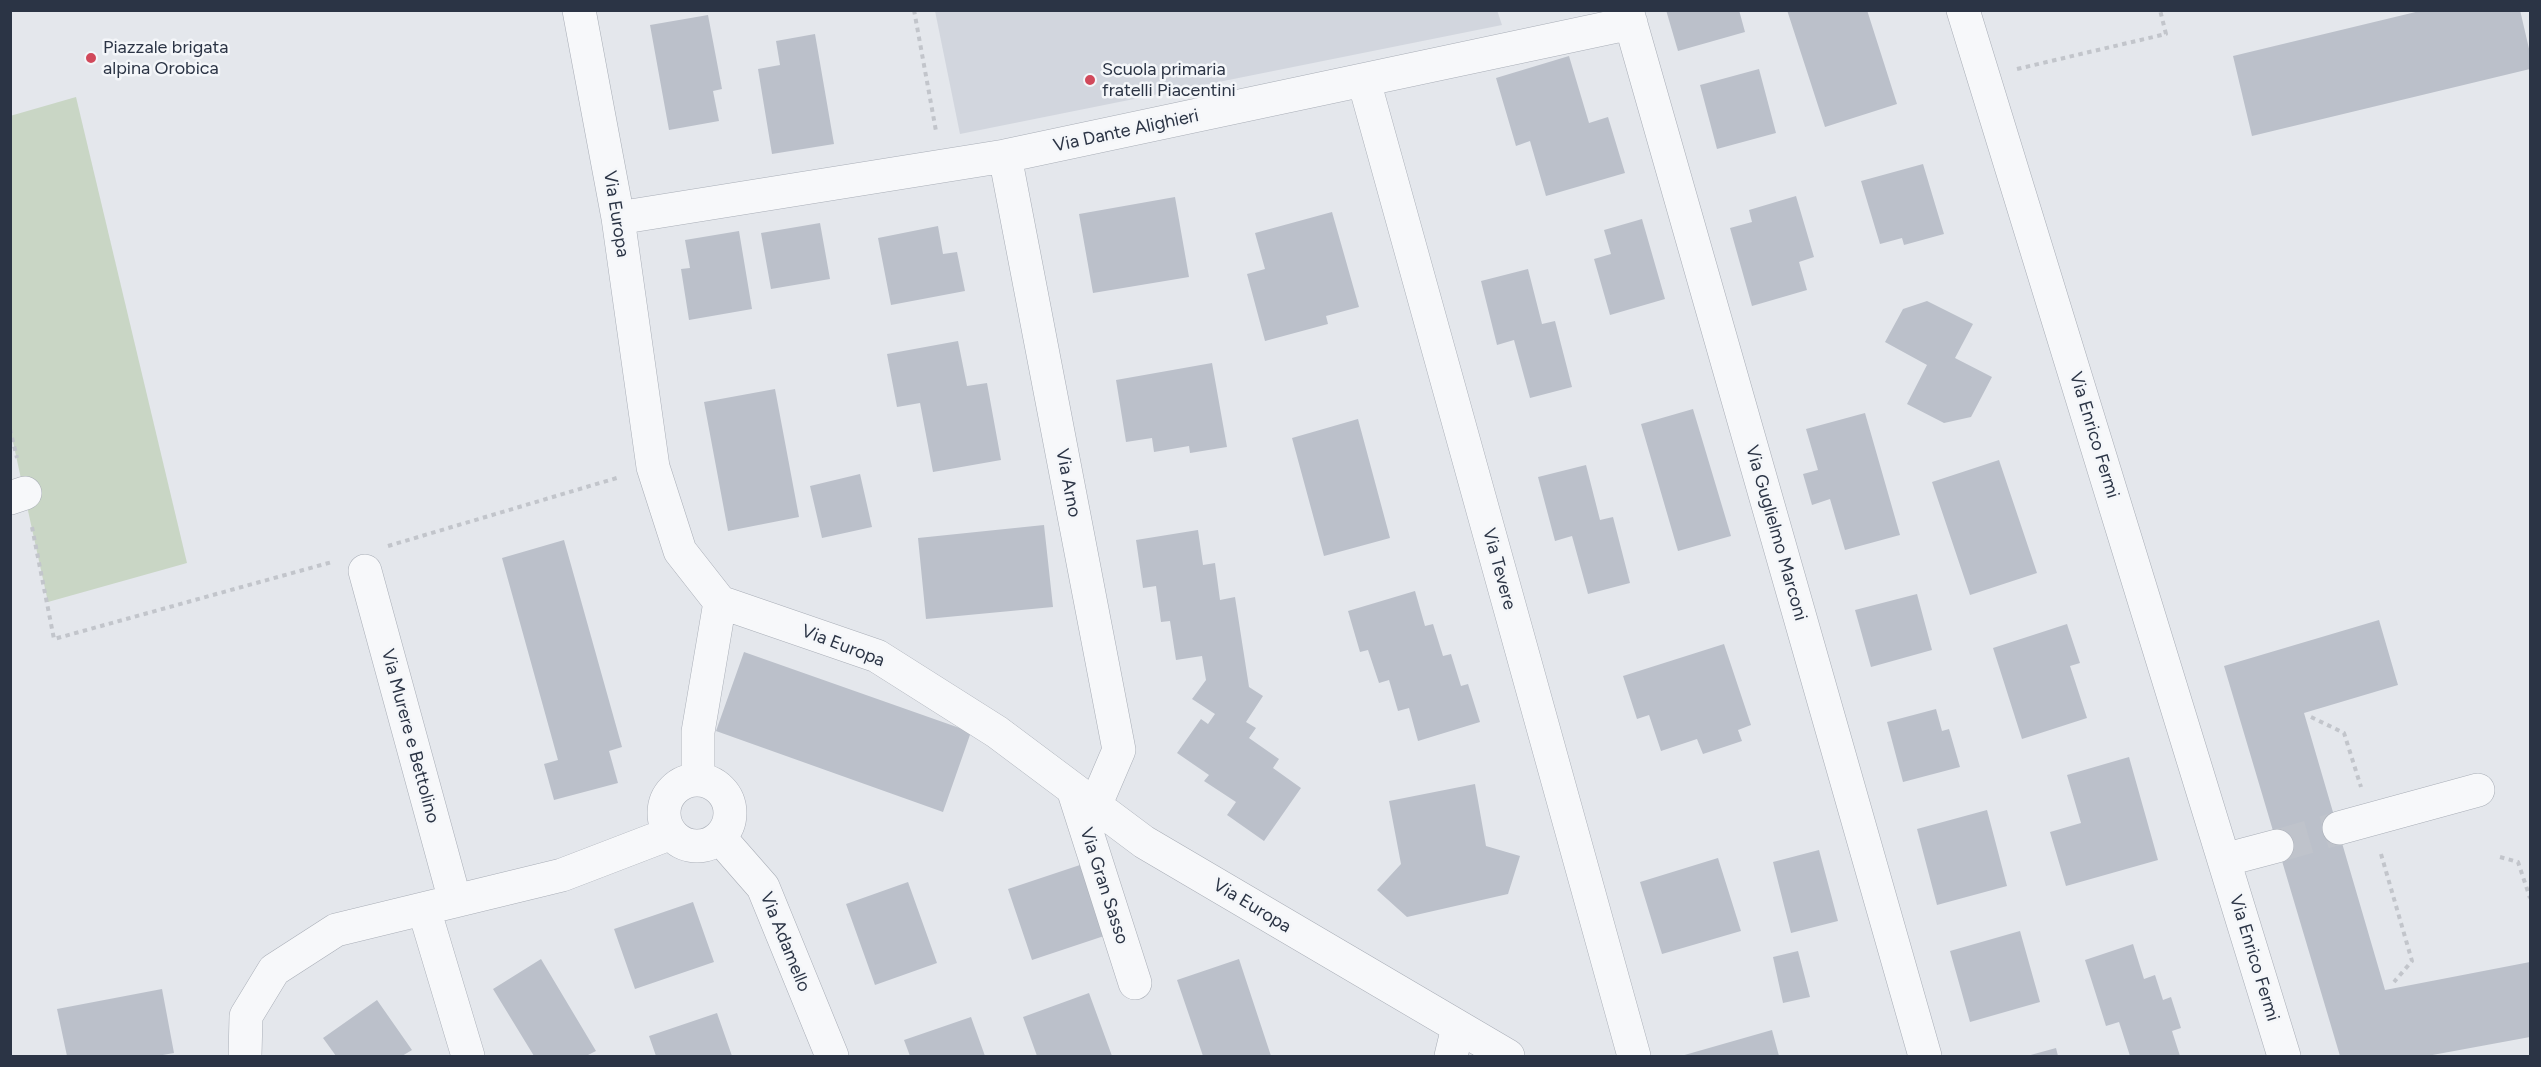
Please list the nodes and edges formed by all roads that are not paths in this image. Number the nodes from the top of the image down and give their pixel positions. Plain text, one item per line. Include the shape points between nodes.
1 (579, 10) edge
2 (1963, 10) edge
3 (1629, 16) edge
4 (1364, 81) junction
5 (1005, 156) junction
6 (618, 218) junction
7 (361, 560) road end
8 (720, 602) junction
9 (698, 779) junction
10 (2478, 790) dead end
11 (1084, 798) junction
12 (2339, 828) tunnel mouth
13 (669, 834) junction
14 (721, 839) junction
15 (2277, 846) tunnel mouth
16 (2224, 860) junction
17 (440, 905) junction
18 (1135, 983) dead end
19 (1455, 1042) edge
20 (245, 1056) edge
21 (468, 1056) edge
22 (832, 1056) edge
23 (1508, 1056) edge
24 (1634, 1056) edge
25 (1925, 1056) edge
26 (2284, 1056) edge

1 - 6 street, Via Europa
2 - 16 street, Via Enrico Fermi
3 - 4 street, Via Dante Alighieri
3 - 25 street, Via Guglielmo Marconi
4 - 5 street, Via Dante Alighieri
4 - 24 street, Via Tevere
5 - 6 street, Via Dante Alighieri
5 - 11 street, Via Arno via 1119,750
6 - 8 street, Via Europa via 653,467 680,551
7 - 17 street, Via Murere e Bettolino
8 - 9 street via 698,732
8 - 11 street, Via Europa via 877,656 998,732
9 - 13 street via 674,787 662,810
9 - 14 street via 722,790 732,814
10 - 12 street
11 - 18 street, Via Gran Sasso
11 - 19 street, Via Europa via 1144,842
13 - 14 street via 694,848
13 - 17 street via 561,875
14 - 22 street, Via Adamello via 763,887
15 - 16 street
16 - 26 street, Via Enrico Fermi
17 - 20 street via 336,930 274,970 246,1016
17 - 21 street, Via Murere e Bettolino
19 - 23 street, Via Europa

